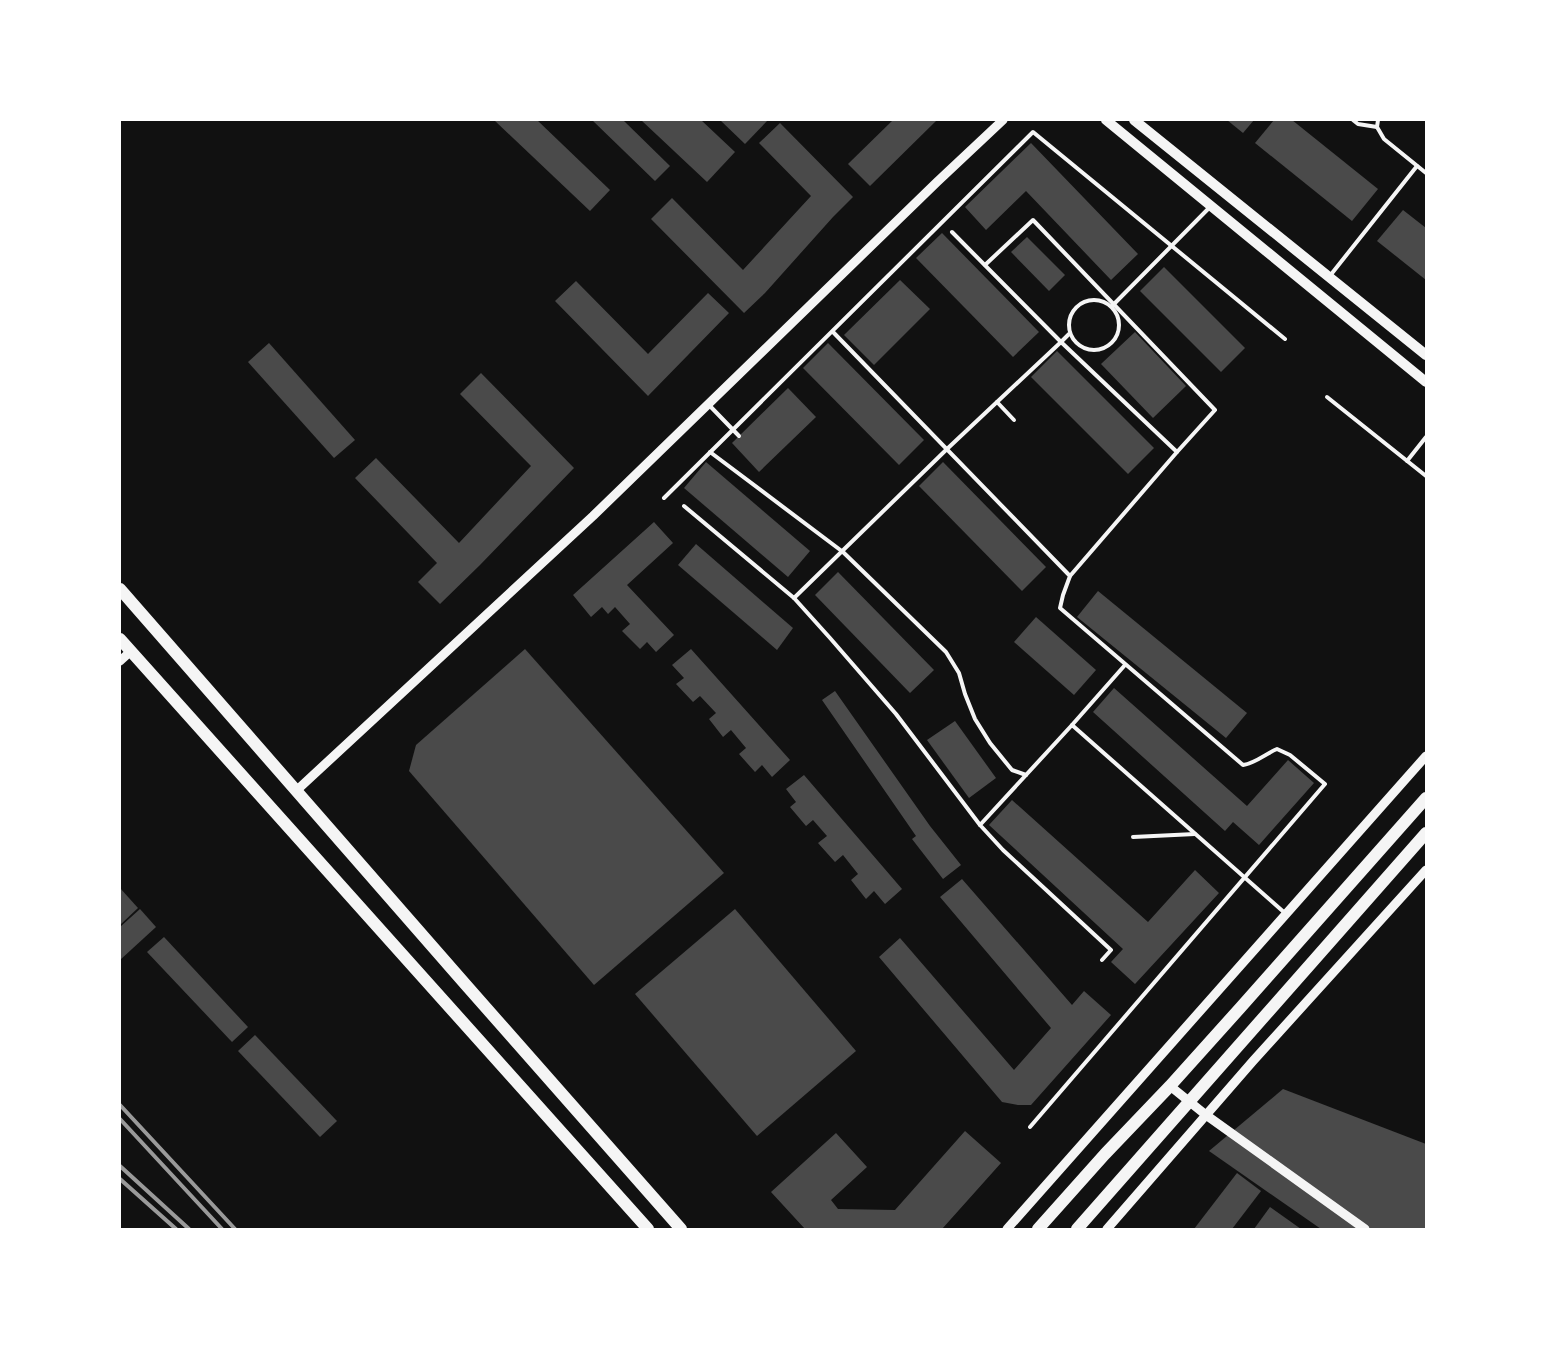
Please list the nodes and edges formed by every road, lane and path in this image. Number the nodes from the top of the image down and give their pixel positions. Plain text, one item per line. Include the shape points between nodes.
1 (1003, 120) edge
2 (1106, 120) edge
3 (1134, 120) edge
4 (1353, 120) edge
5 (1378, 120) edge
6 (1377, 127) junction
7 (1417, 166) junction
8 (1426, 173) edge
9 (1211, 206) junction
10 (952, 232) dead end
11 (1172, 245) junction
12 (985, 264) junction
13 (1328, 276) junction
14 (1112, 305) junction
15 (833, 332) junction
16 (1069, 334) junction
17 (1285, 339) dead end
18 (1061, 342) junction
19 (1426, 355) edge
20 (1426, 382) edge
21 (1327, 397) dead end
22 (997, 402) junction
23 (708, 404) junction
24 (1014, 420) dead end
25 (733, 430) junction
26 (739, 436) dead end
27 (1426, 437) edge
28 (947, 449) junction
29 (710, 452) junction
30 (1177, 452) junction
31 (1408, 461) junction
32 (1426, 476) edge
33 (664, 498) dead end
34 (684, 506) dead end
35 (843, 552) junction
36 (1070, 576) junction
37 (120, 589) edge
38 (794, 598) junction
39 (120, 639) edge
40 (131, 651) junction
41 (120, 661) edge
42 (1126, 665) junction
43 (1072, 725) junction
44 (1426, 756) edge
45 (1026, 775) junction
46 (296, 791) junction
47 (1426, 798) edge
48 (980, 825) junction
49 (1426, 833) edge
50 (1196, 834) junction
51 (1132, 837) dead end
52 (1426, 870) edge
53 (1245, 878) junction
54 (1286, 914) junction
55 (1102, 960) dead end
56 (1170, 1086) junction
57 (1188, 1102) junction
58 (1206, 1115) junction
59 (1030, 1127) dead end
60 (648, 1229) edge
61 (681, 1229) edge
62 (1006, 1229) edge
63 (1038, 1229) edge
64 (1076, 1229) edge
65 (1107, 1229) edge
66 (1365, 1229) edge

1 - 23 street
2 - 9 main road
3 - 13 main road
4 - 6 lane
5 - 6 lane
6 - 7 lane via 1384,139
7 - 8 lane
7 - 13 lane
9 - 11 lane
9 - 20 main road
10 - 12 lane
11 - 14 lane
11 - 15 lane via 1033,132
11 - 17 lane
12 - 14 lane via 1033,220
12 - 18 lane
13 - 19 main road
14 - 16 lane via 1096,300 1080,304 1069,317
14 - 16 lane via 1119,330 1116,338 1104,349 1096,351 1080,347
14 - 30 lane via 1215,410
15 - 25 lane
15 - 28 lane
16 - 18 lane
18 - 22 lane
18 - 30 lane
21 - 31 lane
22 - 24 lane
22 - 28 lane
23 - 25 lane
23 - 46 street via 593,516
25 - 26 lane
25 - 29 lane
27 - 31 lane
28 - 35 lane
28 - 36 lane
29 - 33 lane
29 - 35 lane
30 - 36 lane
31 - 32 lane
34 - 38 lane
35 - 38 lane
35 - 45 lane via 946,652 959,673 975,719 990,744 1012,770
36 - 42 lane via 1060,608
37 - 46 main road
38 - 48 lane via 896,714
39 - 40 main road
40 - 41 street
40 - 60 main road
42 - 43 lane
42 - 53 lane via 1243,765 1277,749 1290,755 1325,784
43 - 45 lane
43 - 50 lane
44 - 54 street
45 - 48 lane
46 - 61 main road
47 - 56 main road
48 - 55 lane via 1111,950
49 - 57 main road
50 - 51 lane
50 - 53 lane
52 - 58 street
53 - 54 lane
53 - 59 lane
54 - 62 street
56 - 57 street
56 - 63 main road
57 - 58 street
57 - 64 main road
58 - 65 street
58 - 66 street

